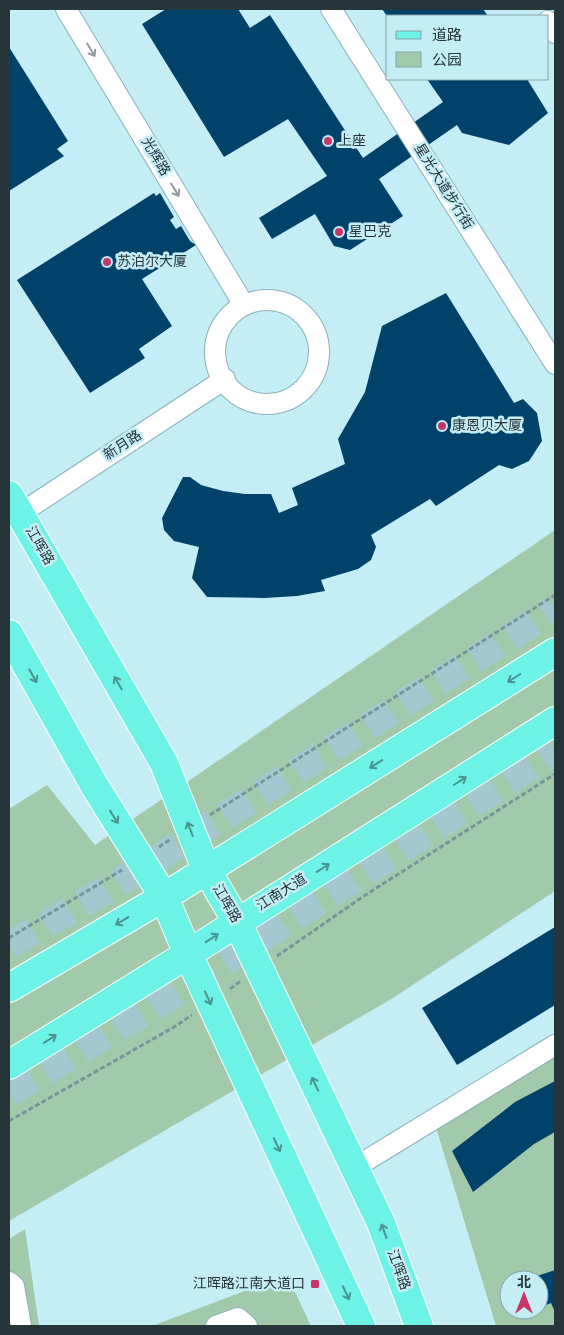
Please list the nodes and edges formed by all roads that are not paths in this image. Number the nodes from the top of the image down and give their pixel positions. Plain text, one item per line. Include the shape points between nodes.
1 (66, 9) edge
2 (331, 9) edge
3 (244, 304) junction
4 (555, 364) edge
5 (225, 379) junction
6 (15, 504) edge
7 (9, 634) edge
8 (555, 652) edge
9 (555, 721) edge
10 (206, 869) junction
11 (164, 897) junction
12 (237, 922) junction
13 (188, 954) junction
14 (9, 988) edge
15 (555, 1045) edge
16 (9, 1064) edge
17 (354, 1168) junction
18 (9, 1282) edge
19 (21, 1326) edge
20 (216, 1326) edge
21 (247, 1326) edge
22 (361, 1326) edge
23 (419, 1326) edge

1 -> 3 street, 光辉路
2 - 4 street, 星光大道步行街
3 - 5 street via 219,329 215,346 216,364
3 - 5 street via 280,301 296,308 309,320 317,335 320,353 317,371 295,397 272,404 248,401 234,393
5 - 6 street, 新月路
10 -> 6 main road, 江晖路 via 164,763
7 -> 11 main road via 94,785
8 -> 10 main road
12 -> 9 main road, 江南大道
10 - 11 main road
10 - 12 main road, 江晖路
11 - 13 main road
11 -> 14 main road
13 -> 12 main road, 江南大道
17 -> 12 main road, 江晖路
16 -> 13 main road, 江南大道
13 -> 22 main road
15 - 17 street
23 -> 17 main road, 江晖路 via 381,1223
18 - 19 street via 14,1286
20 - 21 street via 238,1318

